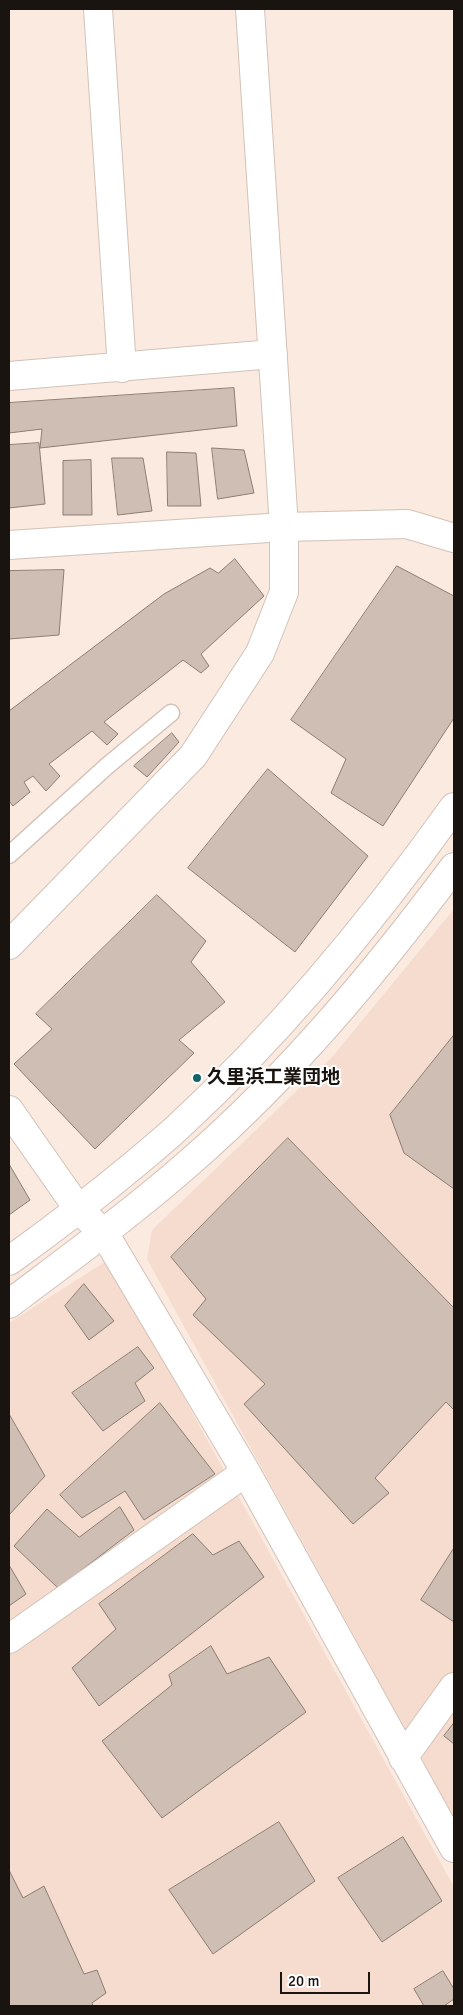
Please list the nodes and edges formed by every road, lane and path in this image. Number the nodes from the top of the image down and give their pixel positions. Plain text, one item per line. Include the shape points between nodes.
1 (98, 9) edge
2 (250, 9) edge
3 (273, 354) junction
4 (122, 368) junction
5 (9, 376) edge
6 (284, 527) junction
7 (454, 538) edge
8 (9, 545) edge
9 (171, 713) dead end
10 (454, 807) edge
11 (9, 855) edge
12 (454, 867) edge
13 (9, 946) edge
14 (9, 1110) edge
15 (79, 1210) junction
16 (104, 1233) junction
17 (9, 1261) edge
18 (9, 1304) edge
19 (246, 1472) junction
20 (9, 1638) edge
21 (454, 1686) edge
22 (403, 1758) junction
23 (454, 1848) edge

1 - 4 street
2 - 3 street
3 - 4 street
3 - 6 street
4 - 5 street
6 - 7 street via 407,524
6 - 8 street
6 - 13 street via 284,592 260,652 193,756
9 - 11 lane
10 - 15 street via 412,867 341,956 266,1041 177,1128
12 - 16 street via 366,982 250,1106 190,1162
14 - 15 street
15 - 16 street
15 - 17 street
16 - 18 street
16 - 19 street
19 - 20 street
19 - 22 street
21 - 22 street
22 - 23 street

